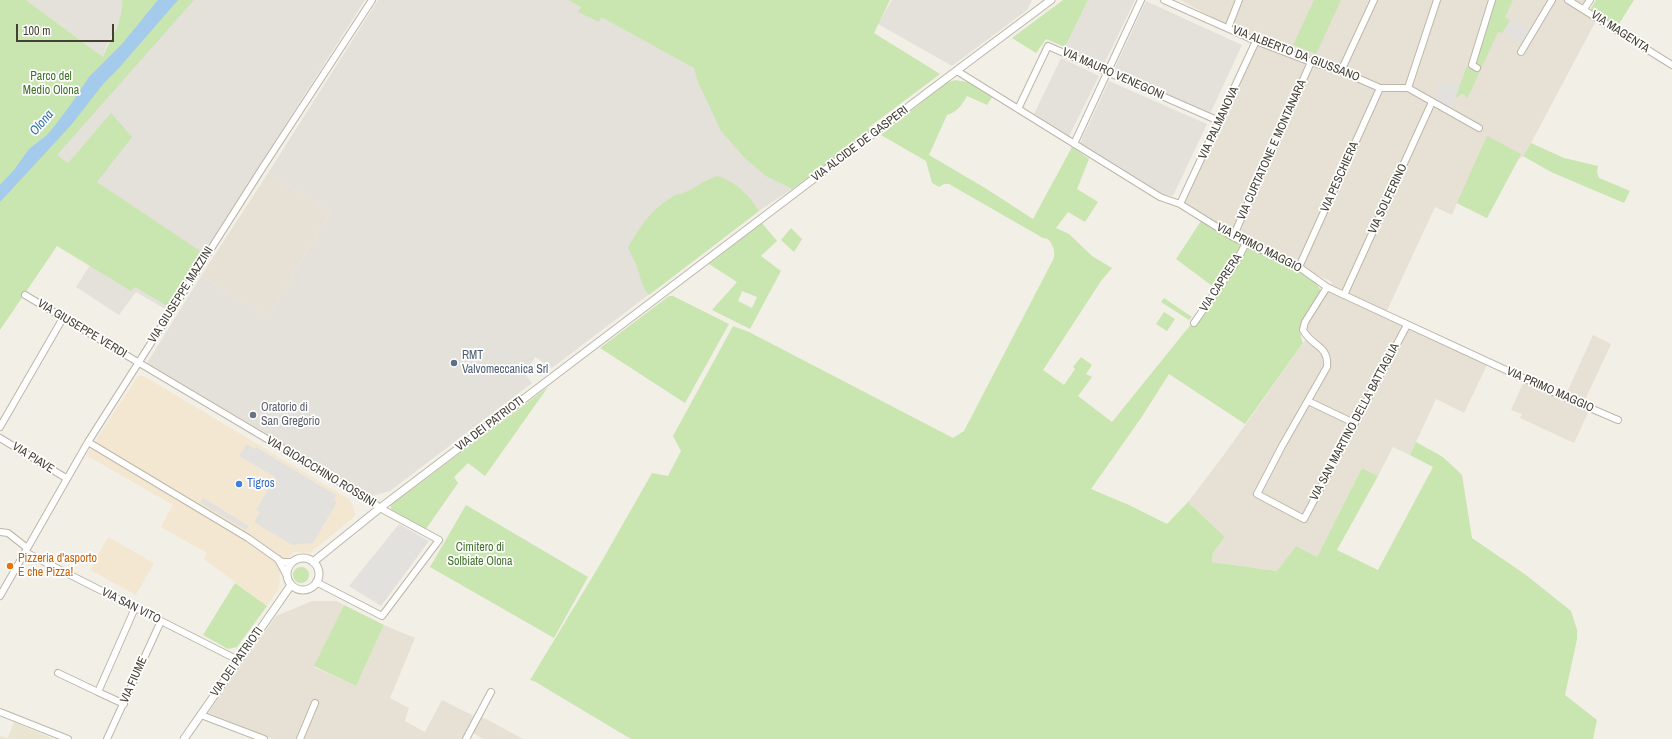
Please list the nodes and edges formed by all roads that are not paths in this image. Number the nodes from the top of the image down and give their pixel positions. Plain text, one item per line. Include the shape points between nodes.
1 (372, 0) edge
2 (1051, 0) edge
3 (1141, 0) edge
4 (1164, 0) edge
5 (1239, 0) edge
6 (1374, 0) edge
7 (1436, 0) edge
8 (1492, 0) edge
9 (1552, 0) edge
10 (1568, 0) edge
11 (1590, 0) edge
12 (1584, 9) junction
13 (1228, 28) junction
14 (1256, 41) junction
15 (1521, 52) dead end
16 (1311, 62) junction
17 (1672, 65) edge
18 (1477, 68) dead end
19 (957, 71) junction
20 (1341, 71) junction
21 (1108, 72) junction
22 (1380, 88) junction
23 (1408, 88) junction
24 (1432, 102) junction
25 (1018, 109) junction
26 (1219, 122) junction
27 (1479, 128) dead end
28 (1074, 144) junction
29 (1180, 204) junction
30 (1233, 237) junction
31 (1246, 243) junction
32 (1299, 267) junction
33 (1327, 287) junction
34 (669, 289) joint
35 (25, 295) dead end
36 (1344, 296) junction
37 (63, 318) junction
38 (1194, 323) dead end
39 (1407, 325) junction
40 (138, 363) junction
41 (1308, 401) junction
42 (1618, 420) dead end
43 (1354, 423) junction
44 (0, 427) edge
45 (0, 438) edge
46 (88, 442) junction
47 (66, 478) junction
48 (380, 508) junction
49 (0, 532) edge
50 (26, 550) junction
51 (278, 559) junction
52 (291, 562) junction
53 (313, 562) junction
54 (286, 574) junction
55 (316, 582) junction
56 (291, 585) junction
57 (0, 596) edge
58 (135, 608) junction
59 (161, 621) junction
60 (238, 660) junction
61 (58, 673) dead end
62 (98, 692) junction
63 (491, 692) dead end
64 (315, 703) dead end
65 (124, 704) junction
66 (0, 712) edge
67 (201, 715) junction
68 (468, 738) edge
69 (68, 739) edge
70 (107, 739) edge
71 (184, 739) edge
72 (264, 739) edge
73 (300, 739) edge

1 - 40 street, VIA GIUSEPPE MAZZINI
2 - 19 street, VIA ALCIDE DE GASPERI
3 - 21 street
4 - 13 street, VIA ALBERTO DA GIUSSANO
5 - 13 street
6 - 20 street
7 - 23 street
8 - 18 street via 1472,65
9 - 15 street
10 - 12 street, VIA MAGENTA
11 - 12 street
12 - 17 street, VIA MAGENTA
13 - 14 street, VIA ALBERTO DA GIUSSANO
14 - 16 street, VIA ALBERTO DA GIUSSANO
14 - 26 street, VIA PALMANOVA
16 - 20 street, VIA ALBERTO DA GIUSSANO
16 - 30 street, VIA CURTATONE E MONTANARA
19 - 25 street, VIA PRIMO MAGGIO
19 - 34 street, VIA ALCIDE DE GASPERI
20 - 22 street, VIA ALBERTO DA GIUSSANO
21 - 25 street, VIA MAURO VENEGONI via 1048,46
21 - 26 street, VIA MAURO VENEGONI
21 - 28 street
22 - 23 street, VIA ALBERTO DA GIUSSANO
22 - 32 street, VIA PESCHIERA
23 - 24 street
24 - 27 street
24 - 36 street, VIA SOLFERINO
25 - 28 street, VIA PRIMO MAGGIO
26 - 29 street, VIA PALMANOVA
28 - 29 street, VIA PRIMO MAGGIO via 1160,197
29 - 30 street, VIA PRIMO MAGGIO
30 - 31 street, VIA PRIMO MAGGIO
31 - 32 street, VIA PRIMO MAGGIO
31 - 38 street, VIA CAPRERA via 1235,264
32 - 33 street, VIA PRIMO MAGGIO
33 - 36 street, VIA PRIMO MAGGIO
33 - 41 street via 1305,322 1304,330 1307,337 1324,351 1328,359 1327,367
34 - 48 street, VIA DEI PATRIOTI
35 - 37 street, VIA GIUSEPPE VERDI
36 - 39 street, VIA PRIMO MAGGIO
37 - 40 street, VIA GIUSEPPE VERDI
37 - 44 street
39 - 42 street, VIA PRIMO MAGGIO
39 - 43 street, VIA SAN MARTINO DELLA BATTAGLIA
40 - 46 street, VIA GIUSEPPE MAZZINI
40 - 48 street, VIA GIOACCHINO ROSSINI via 368,498
41 - 43 street
41 - 43 street, VIA SAN MARTINO DELLA BATTAGLIA via 1257,494 1304,519
45 - 47 street, VIA PIAVE
46 - 47 street, VIA GIUSEPPE MAZZINI
46 - 51 street via 248,538
47 - 50 street, VIA GIUSEPPE MAZZINI
48 - 53 street, VIA DEI PATRIOTI
48 - 55 street, VIA GIOACCHINO ROSSINI via 439,540 382,616
49 - 50 street, VIA SAN VITO via 8,534
50 - 57 street, VIA GIUSEPPE MAZZINI
50 - 58 street, VIA SAN VITO
51 - 52 street via 282,562
51 - 54 street
52 - 53 street via 301,558
52 - 54 street
53 - 55 street via 318,572
54 - 56 street
55 - 56 street via 307,590 296,589
56 - 60 street, VIA DEI PATRIOTI
58 - 59 street, VIA SAN VITO
58 - 62 street
59 - 60 street, VIA SAN VITO
59 - 65 street, VIA FIUME
60 - 67 street, VIA DEI PATRIOTI
61 - 62 street
62 - 65 street
63 - 68 street
64 - 73 street
65 - 70 street, VIA FIUME
66 - 69 street
67 - 71 street, VIA DEI PATRIOTI
67 - 72 street

